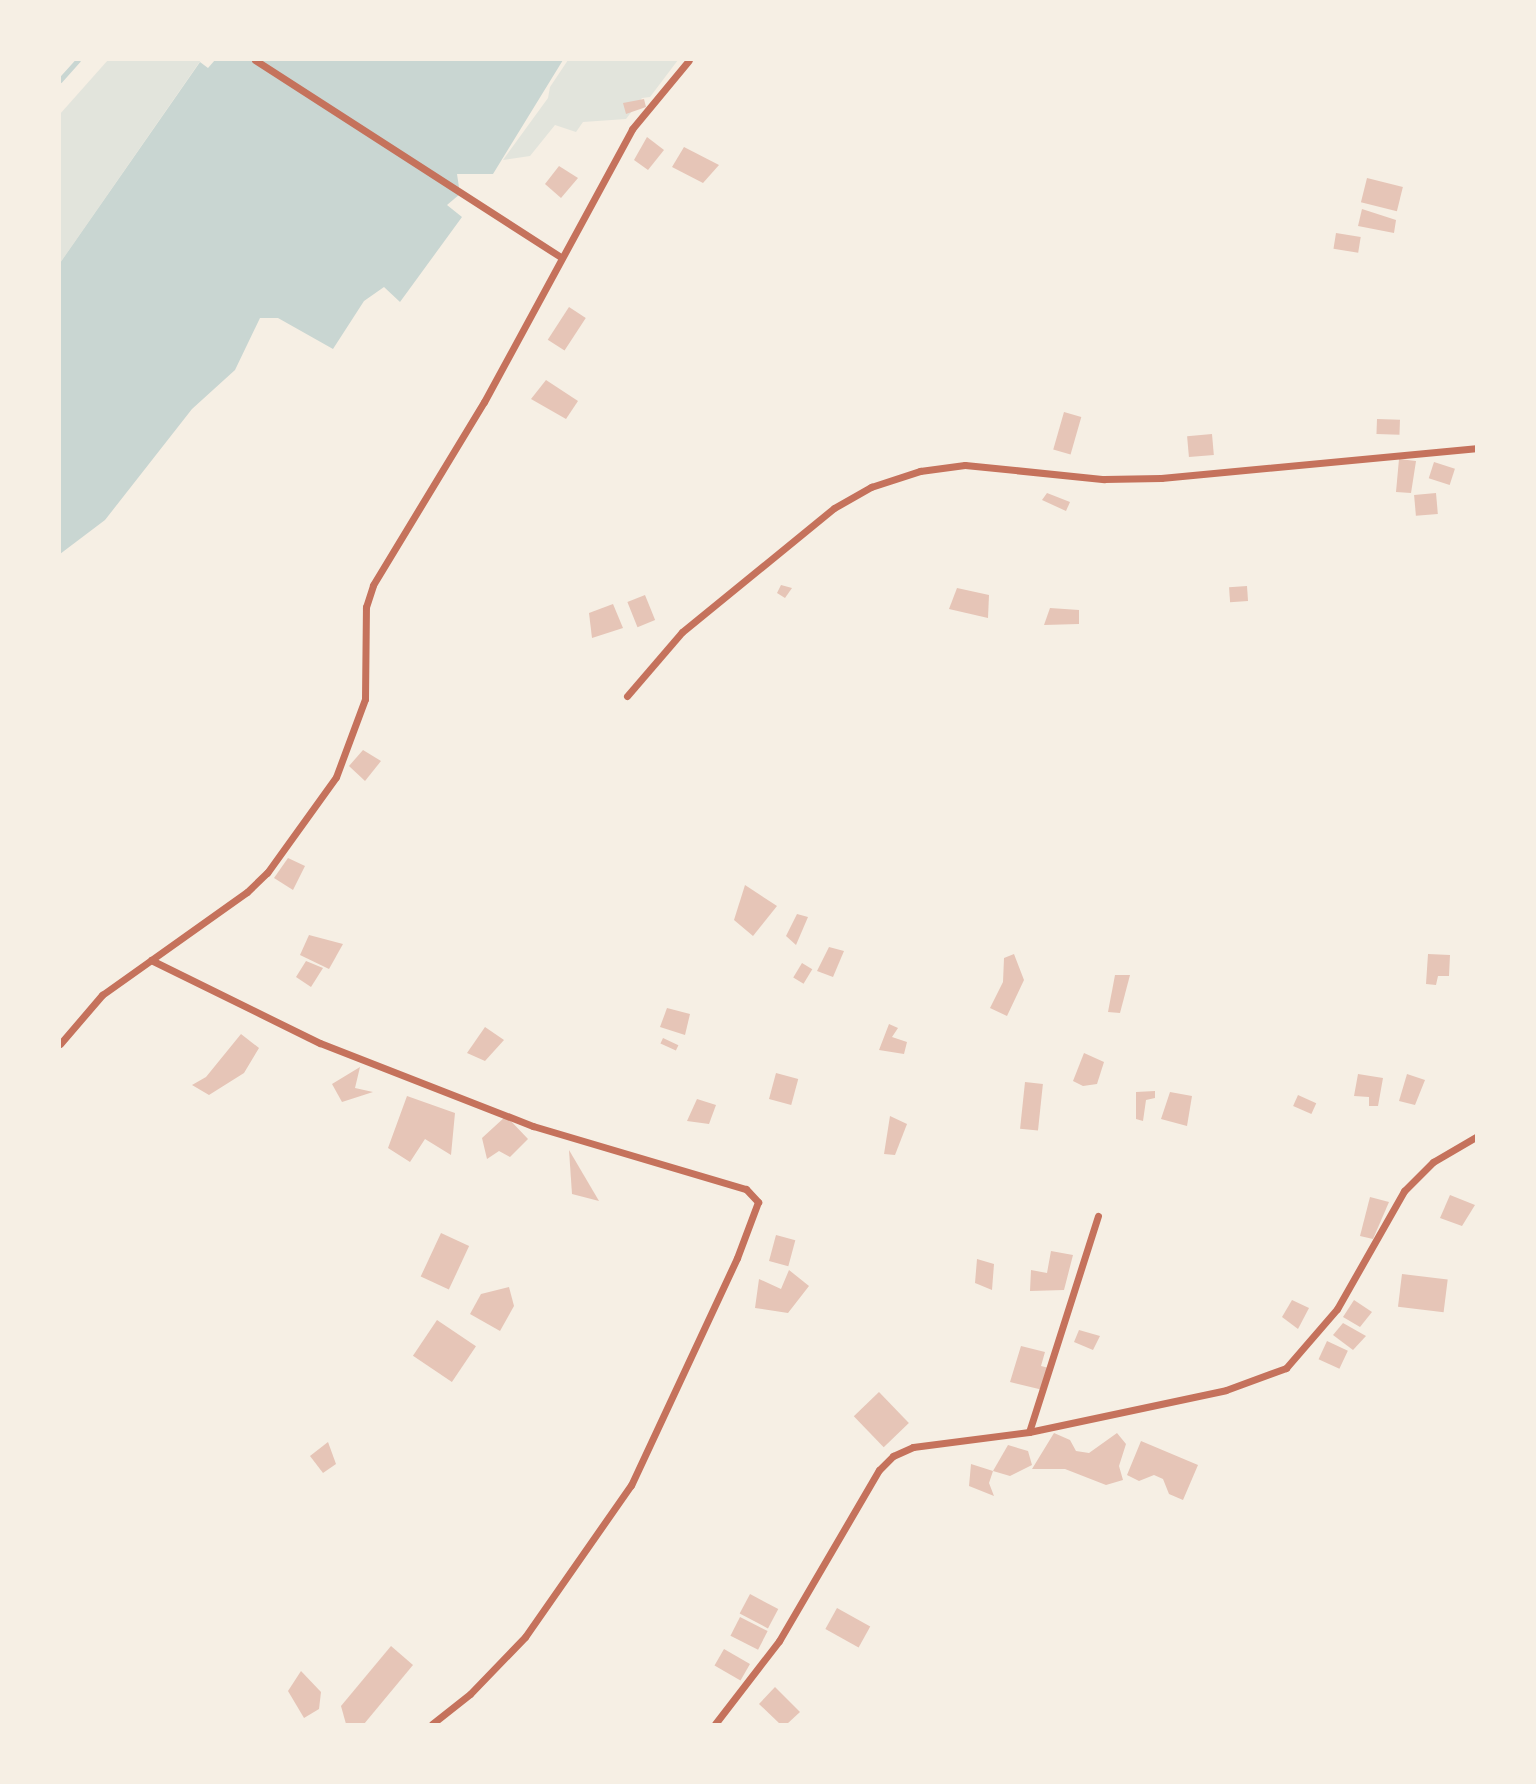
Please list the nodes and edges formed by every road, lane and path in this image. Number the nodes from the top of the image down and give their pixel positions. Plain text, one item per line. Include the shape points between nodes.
1 (255, 60) edge
2 (689, 60) edge
3 (561, 257) junction
4 (1476, 448) edge
5 (627, 696) dead end
6 (151, 960) junction
7 (60, 1044) edge
8 (1476, 1137) edge
9 (1098, 1216) dead end
10 (1029, 1432) junction
11 (432, 1724) edge
12 (715, 1724) edge

1 - 3 street
2 - 3 street via 632,129
3 - 6 street via 484,402 373,585 366,607 365,699 336,777 267,873
4 - 5 street via 1161,478 1104,479 965,465 920,471 871,487 834,508 682,632
6 - 7 street via 81,1014
6 - 11 street via 320,1043 533,1126 746,1189 758,1202 737,1258 631,1485 525,1637 470,1694
8 - 10 street via 1433,1162 1404,1191 1337,1309 1286,1368 1226,1390
9 - 10 street
10 - 12 street via 913,1447 886,1463 779,1641

